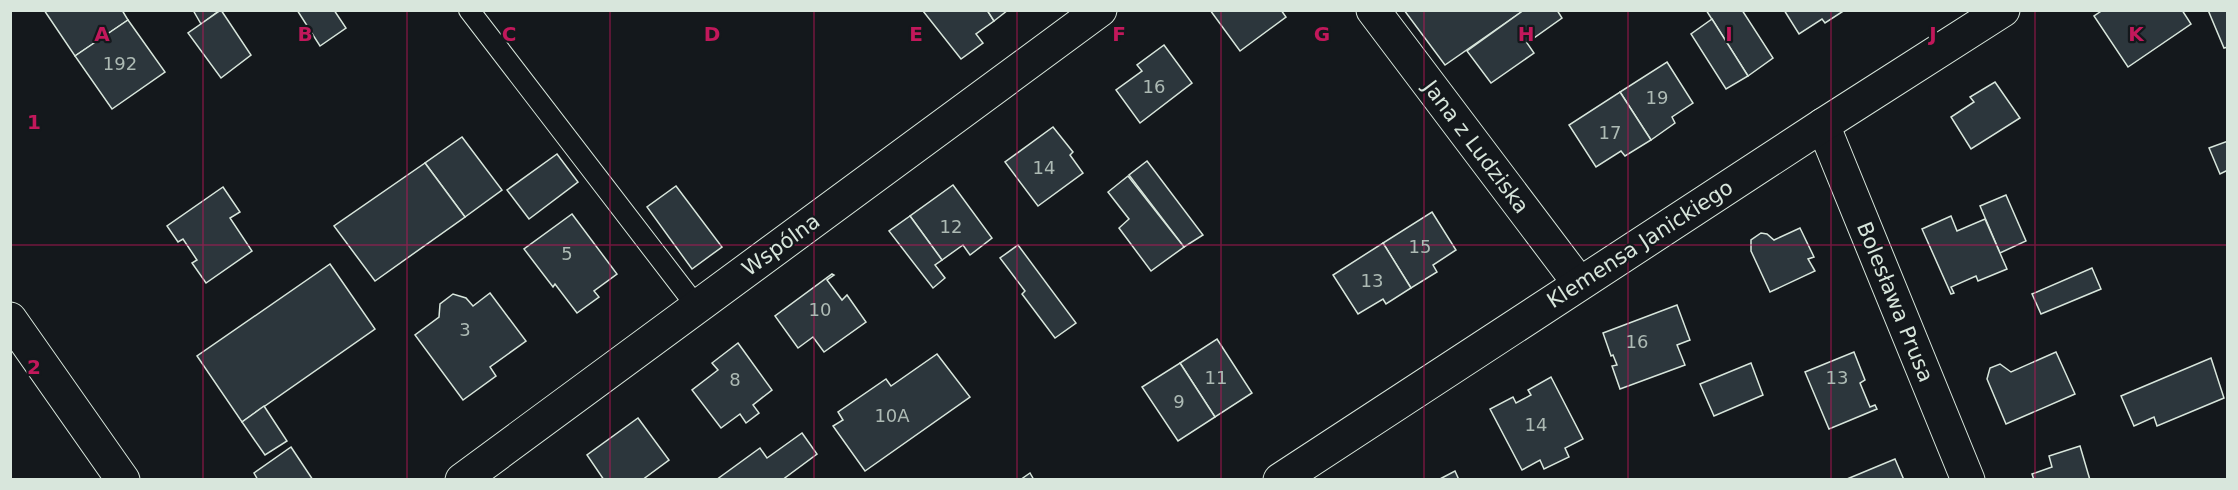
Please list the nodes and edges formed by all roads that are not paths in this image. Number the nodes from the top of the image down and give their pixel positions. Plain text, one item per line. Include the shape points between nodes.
1 (469, 10) edge
2 (1100, 10) edge
3 (1373, 10) edge
4 (2003, 10) edge
5 (1823, 125) junction
6 (1579, 283) junction
7 (697, 307) junction
8 (10, 319) edge
9 (1292, 476) edge
10 (123, 480) edge
11 (462, 480) edge
12 (1968, 480) edge

1 - 7 lane
2 - 7 street, Wspólna
3 - 6 street, Jana z Ludziska
4 - 5 street, Klemensa Janickiego
5 - 6 street, Klemensa Janickiego
5 - 12 street, Bolesława Prusa
6 - 9 street, Klemensa Janickiego
7 - 11 street, Wspólna
8 - 10 street

